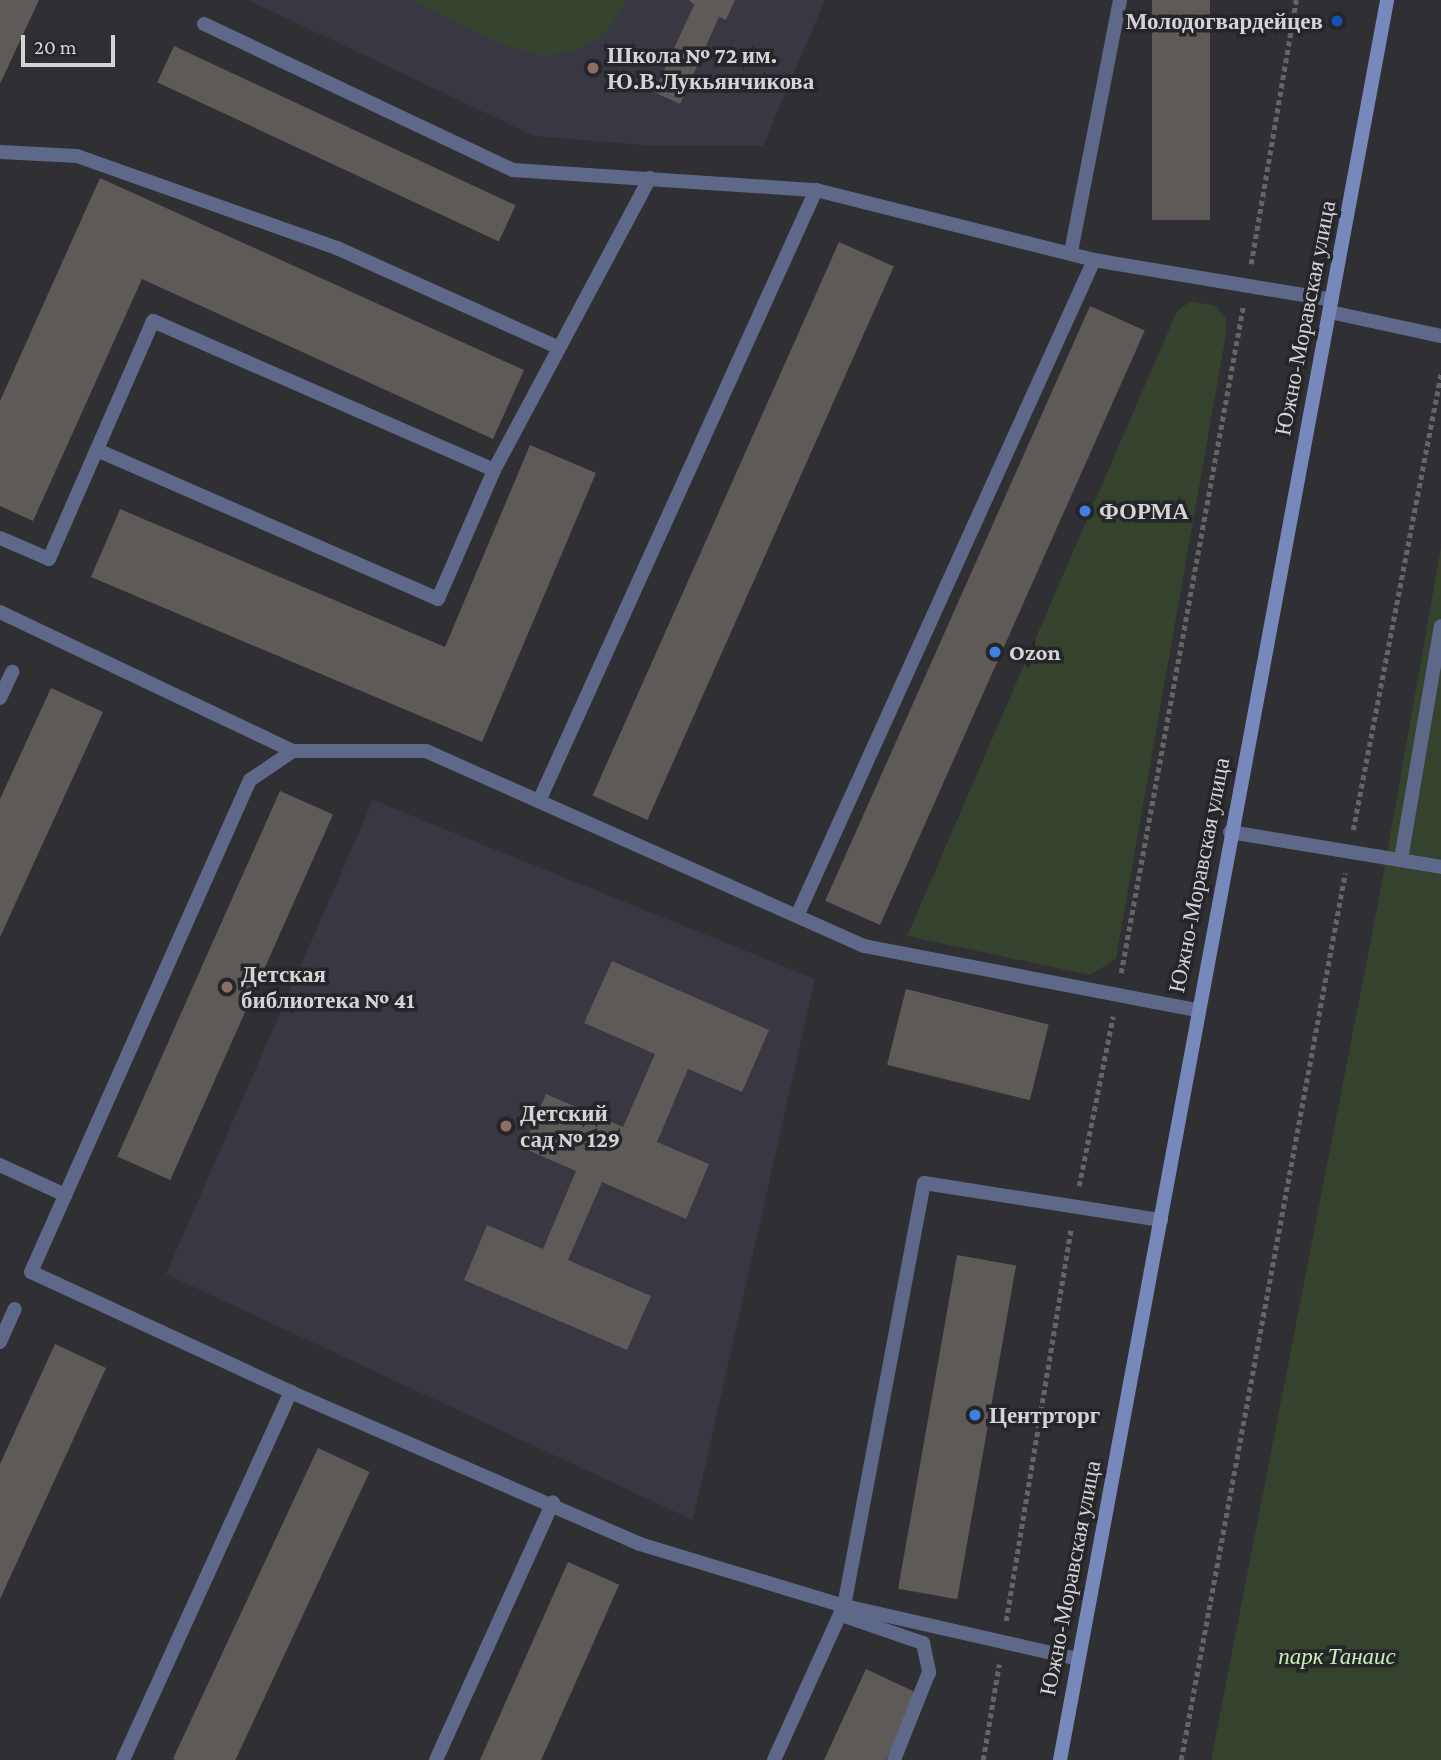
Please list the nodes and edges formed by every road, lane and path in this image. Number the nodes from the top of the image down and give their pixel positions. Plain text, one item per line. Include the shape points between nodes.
1 (1120, 0) edge
2 (1296, 0) edge
3 (1387, 0) edge
4 (204, 24) dead end
5 (0, 152) edge
6 (650, 178) junction
7 (816, 190) junction
8 (1071, 251) junction
9 (1094, 260) junction
10 (1247, 288) junction
11 (1331, 306) junction
12 (1441, 336) edge
13 (559, 348) junction
14 (1441, 373) edge
15 (97, 450) junction
16 (494, 470) junction
17 (0, 538) edge
18 (0, 611) edge
19 (1441, 626) edge
20 (12, 672) dead end
21 (0, 698) edge
22 (293, 751) junction
23 (539, 801) junction
24 (1230, 832) junction
25 (1349, 851) junction
26 (1401, 859) junction
27 (1441, 867) edge
28 (797, 916) junction
29 (1117, 995) junction
30 (1197, 1010) junction
31 (0, 1165) edge
32 (65, 1195) junction
33 (1075, 1205) junction
34 (1161, 1220) junction
35 (15, 1308) dead end
36 (0, 1342) edge
37 (291, 1392) junction
38 (553, 1502) junction
39 (842, 1611) junction
40 (1003, 1642) junction
41 (1078, 1658) junction
42 (122, 1760) edge
43 (436, 1760) edge
44 (774, 1760) edge
45 (894, 1760) edge
46 (983, 1760) edge
47 (1060, 1760) edge
48 (1181, 1760) edge

1 - 8 lane
2 - 10 path
3 - 11 main road, Южно-Моравская улица
4 - 6 lane via 513,170
5 - 13 lane via 77,156 337,248
6 - 7 lane
6 - 13 lane
7 - 8 lane
7 - 23 lane
8 - 9 lane
9 - 10 lane
9 - 28 lane
10 - 11 lane
10 - 29 path
11 - 12 lane
11 - 24 main road, Южно-Моравская улица
13 - 16 lane
14 - 25 path
15 - 16 lane via 438,599
15 - 16 lane via 153,321
15 - 17 lane via 49,559
18 - 22 lane
19 - 26 lane
20 - 21 lane
22 - 23 lane via 426,751
22 - 32 lane via 250,780
23 - 28 lane
24 - 25 lane
24 - 30 main road, Южно-Моравская улица
25 - 26 lane
25 - 48 path
26 - 27 lane
28 - 29 lane via 864,946
29 - 30 lane
29 - 33 path
30 - 34 main road, Южно-Моравская улица
31 - 32 lane
32 - 37 lane via 32,1272
33 - 34 lane
33 - 39 lane via 924,1183
33 - 40 path
34 - 41 main road, Южно-Моравская улица
35 - 36 lane
37 - 38 lane
37 - 42 lane
38 - 39 lane via 640,1544
38 - 43 lane
39 - 40 lane
39 - 44 lane
39 - 45 lane via 923,1643 929,1672
40 - 41 lane
40 - 46 path
41 - 47 main road, Южно-Моравская улица

